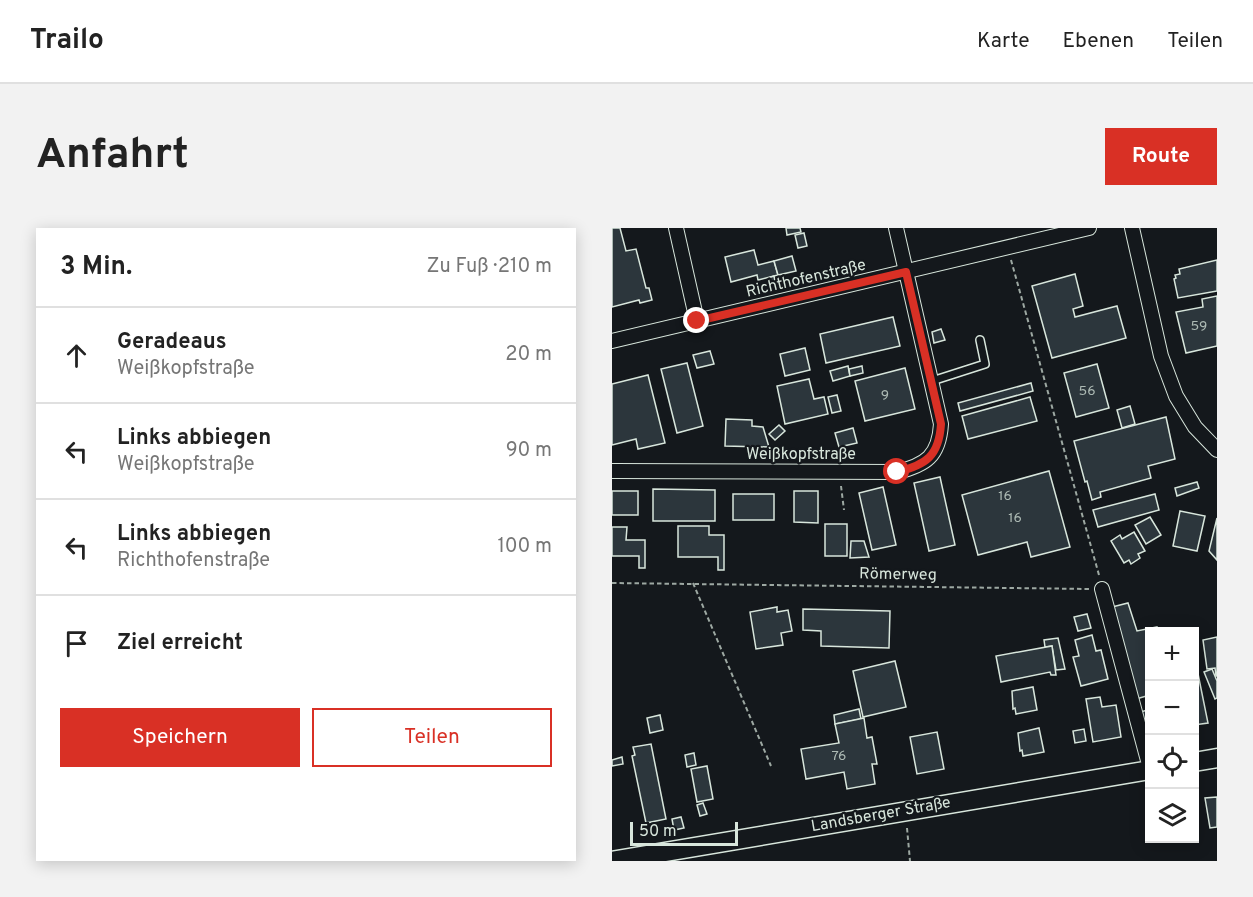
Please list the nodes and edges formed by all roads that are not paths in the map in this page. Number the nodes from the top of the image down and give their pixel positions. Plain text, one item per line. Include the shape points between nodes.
1 (676, 228) edge
2 (896, 228) edge
3 (1089, 228) edge
4 (1132, 228) edge
5 (906, 272) junction
6 (697, 321) junction
7 (980, 340) dead end
8 (612, 341) edge
9 (932, 381) junction
10 (1217, 450) edge
11 (612, 471) edge
12 (1102, 589) road end
13 (1145, 754) edge
14 (1217, 758) edge
15 (1199, 761) edge
16 (1145, 770) edge
17 (612, 861) edge

1 - 6 street
2 - 5 street, Weißkopfstraße
3 - 5 street, Richthofenstraße
4 - 10 street via 1161,356 1173,389 1195,427
5 - 6 street, Richthofenstraße
5 - 9 street, Weißkopfstraße
6 - 8 street, Richthofenstraße
7 - 9 lane via 985,364
9 - 11 street, Weißkopfstraße via 941,424 940,441 918,467 897,472
12 - 13 street
14 - 15 street
16 - 17 street, Landsberger Straße

